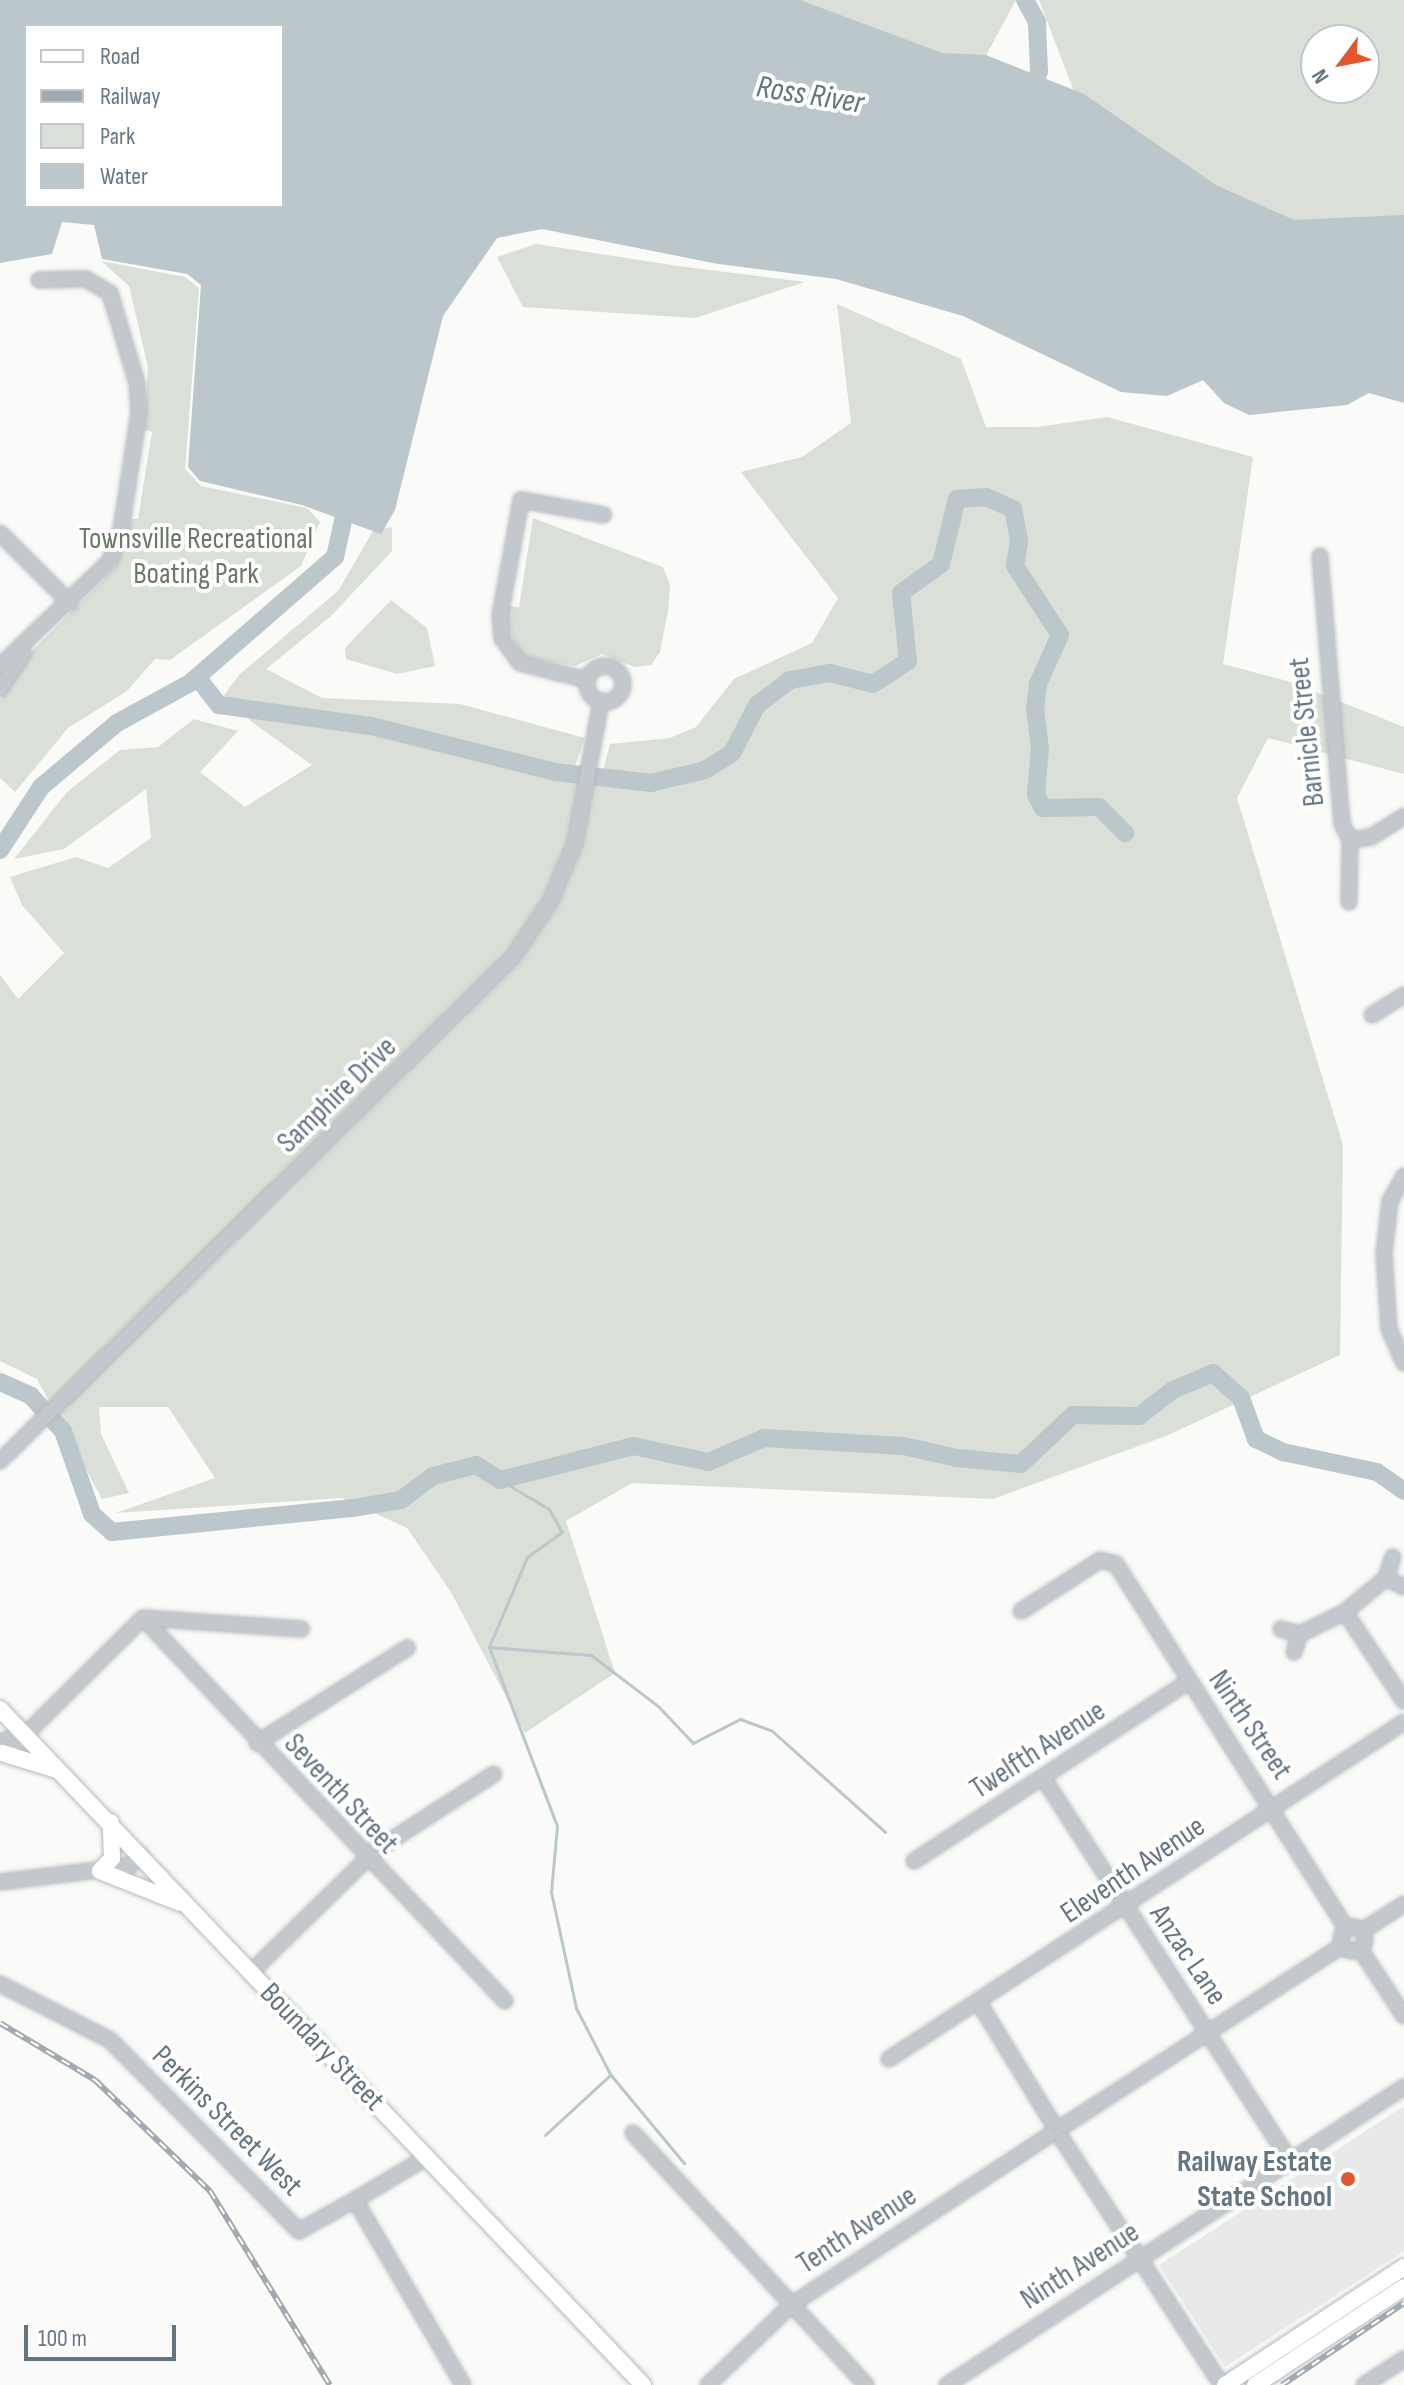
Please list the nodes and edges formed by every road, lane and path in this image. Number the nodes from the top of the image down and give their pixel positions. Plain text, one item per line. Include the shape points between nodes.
1 (39, 280) dead end
2 (604, 515) dead end
3 (0, 533) edge
4 (1320, 556) dead end
5 (70, 603) junction
6 (39, 633) junction
7 (0, 666) edge
8 (587, 680) junction
9 (0, 689) edge
10 (601, 701) junction
11 (1404, 816) edge
12 (1350, 840) junction
13 (1349, 902) dead end
14 (1404, 995) edge
15 (1372, 1015) dead end
16 (1401, 1178) edge
17 (1403, 1361) edge
18 (0, 1461) edge
19 (1393, 1557) dead end
20 (1386, 1578) junction
21 (1404, 1587) edge
22 (1021, 1611) dead end
23 (1345, 1612) junction
24 (143, 1618) junction
25 (302, 1629) dead end
26 (1281, 1629) dead end
27 (1300, 1634) junction
28 (407, 1648) dead end
29 (1294, 1652) dead end
30 (1189, 1681) junction
31 (1404, 1701) edge
32 (0, 1709) edge
33 (1404, 1722) edge
34 (23, 1734) junction
35 (257, 1743) junction
36 (1, 1750) edge
37 (63, 1772) junction
38 (494, 1774) dead end
39 (1044, 1779) junction
40 (1274, 1808) junction
41 (111, 1822) junction
42 (142, 1855) junction
43 (367, 1860) junction
44 (914, 1861) dead end
45 (100, 1871) junction
46 (0, 1882) edge
47 (1404, 1904) edge
48 (1124, 1907) junction
49 (189, 1908) junction
50 (1354, 1930) junction
51 (1343, 1945) junction
52 (1360, 1949) junction
53 (250, 1973) junction
54 (0, 1984) edge
55 (505, 2001) dead end
56 (979, 2003) junction
57 (1404, 2016) edge
58 (1208, 2032) junction
59 (889, 2059) dead end
60 (1404, 2087) edge
61 (1057, 2130) junction
62 (633, 2133) dead end
63 (427, 2157) junction
64 (1290, 2160) junction
65 (355, 2200) junction
66 (1139, 2258) junction
67 (1404, 2267) edge
68 (1404, 2287) edge
69 (791, 2305) junction
70 (1404, 2359) edge
71 (463, 2385) edge
72 (643, 2385) edge
73 (708, 2385) edge
74 (866, 2385) edge
75 (947, 2385) edge
76 (1224, 2385) edge
77 (1255, 2385) edge
78 (1365, 2385) edge

1 - 5 street via 94,281 110,293 139,404 117,546 106,567
2 - 8 street via 521,500 500,616 502,638 520,663
3 - 5 street
4 - 12 street, Barnicle Street via 1342,824
5 - 6 street
6 - 7 street
6 - 9 street
8 - 10 street via 591,696
8 - 10 street via 600,666 620,674 621,692
10 - 18 street, Samphire Drive via 585,792 561,879 513,957
11 - 12 street via 1371,837
12 - 13 street, Barnicle Street
14 - 15 street
16 - 17 street via 1386,1223 1385,1293 1392,1338
19 - 20 street
20 - 21 street
20 - 23 street
22 - 30 street, Ninth Street via 1100,1560 1116,1564
23 - 27 street
23 - 31 street
24 - 25 street
24 - 34 street
24 - 35 street, Seventh Street
26 - 27 street
27 - 29 street
28 - 35 street
30 - 39 street, Twelfth Avenue
30 - 40 street, Ninth Street
32 - 34 main road, Boundary Street
33 - 40 street, Eleventh Avenue
34 - 36 street
34 - 37 main road, Boundary Street
35 - 43 street, Seventh Street
36 - 37 main road
37 - 41 main road, Boundary Street
38 - 43 street
39 - 44 street, Twelfth Avenue
39 - 48 street, Anzac Lane
40 - 48 street, Eleventh Avenue
40 - 50 street, Ninth Street
41 - 42 main road, Boundary Street
41 - 45 main road via 112,1858
42 - 45 street via 130,1866
42 - 49 main road, Boundary Street
43 - 53 street
43 - 55 street, Seventh Street
45 - 46 street
45 - 49 main road
47 - 50 street
48 - 56 street, Eleventh Avenue
48 - 58 street, Anzac Lane
49 - 53 main road, Boundary Street
50 - 51 street
50 - 52 street
51 - 52 street
51 - 58 street, Tenth Avenue
52 - 57 street
53 - 63 main road, Boundary Street
54 - 65 street, Perkins Street West via 110,2040 299,2231
56 - 59 street, Eleventh Avenue
56 - 61 street
58 - 61 street, Tenth Avenue
58 - 64 street, Anzac Lane
60 - 64 street, Ninth Avenue
61 - 66 street
61 - 69 street, Tenth Avenue
62 - 69 street
63 - 65 street
63 - 72 main road, Boundary Street
64 - 66 street, Ninth Avenue
65 - 71 street
66 - 75 street, Ninth Avenue
66 - 76 street
67 - 76 main road
68 - 77 main road
69 - 73 street, Tenth Avenue
69 - 74 street
70 - 78 street

